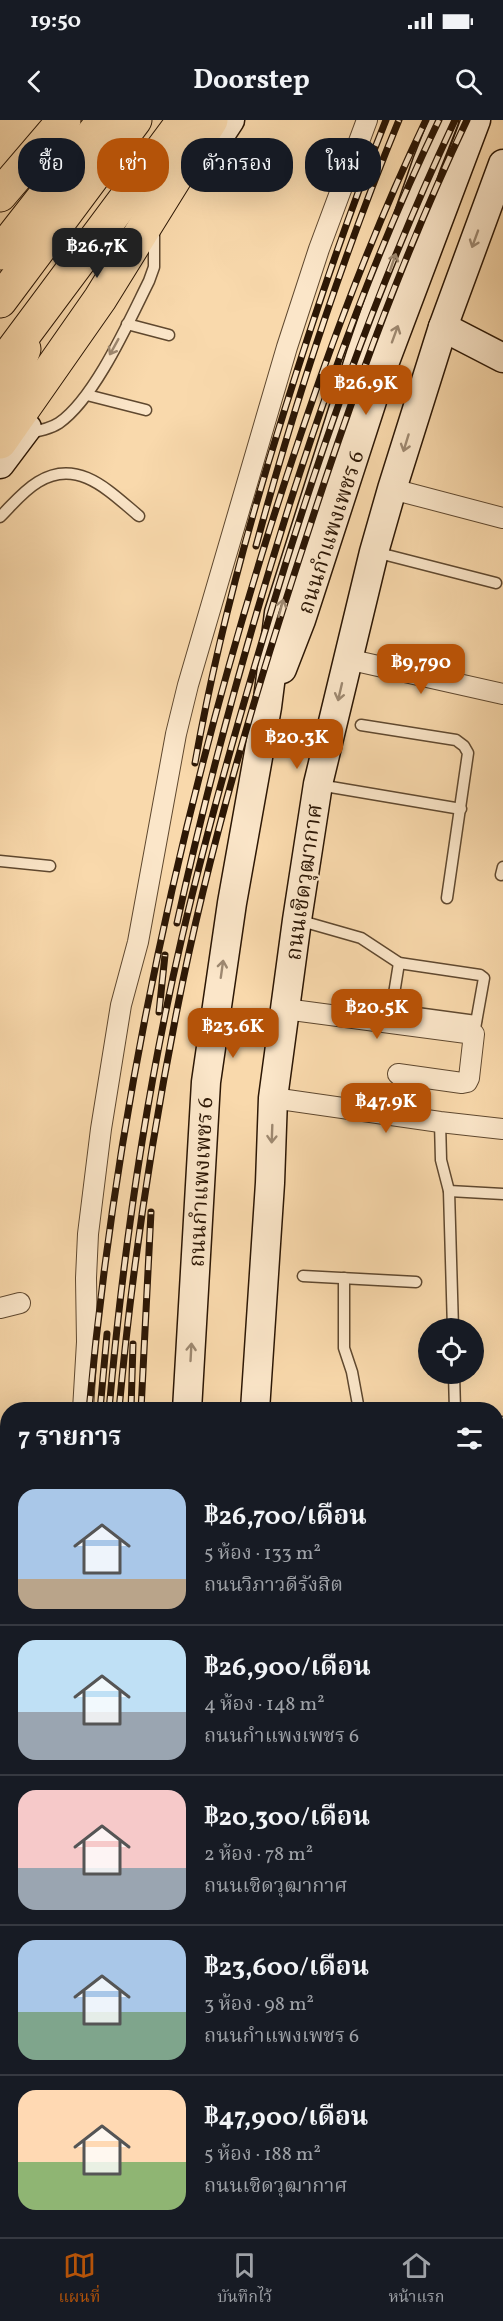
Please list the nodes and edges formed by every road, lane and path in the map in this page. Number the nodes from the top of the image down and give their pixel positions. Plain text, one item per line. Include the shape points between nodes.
1 (64, 120) edge
2 (104, 120) edge
3 (135, 120) edge
4 (174, 120) edge
5 (184, 120) edge
6 (210, 120) edge
7 (230, 120) edge
8 (367, 120) edge
9 (444, 120) edge
10 (476, 120) edge
11 (500, 182) edge
12 (0, 195) edge
13 (154, 236) junction
14 (0, 253) edge
15 (0, 301) edge
16 (34, 321) junction
17 (127, 324) junction
18 (443, 327) junction
19 (169, 335) dead end
20 (0, 353) edge
21 (503, 358) edge
22 (0, 366) edge
23 (87, 395) junction
24 (0, 402) edge
25 (146, 410) dead end
26 (12, 438) edge
27 (0, 464) edge
28 (392, 489) junction
29 (2, 510) edge
30 (139, 516) dead end
31 (503, 518) edge
32 (374, 552) junction
33 (496, 583) dead end
34 (347, 659) junction
35 (503, 694) edge
36 (267, 707) junction
37 (361, 725) dead end
38 (318, 784) junction
39 (461, 809) junction
40 (0, 861) edge
41 (50, 866) dead end
42 (447, 898) dead end
43 (297, 920) junction
44 (399, 963) junction
45 (285, 1009) junction
46 (475, 1028) junction
47 (398, 1074) dead end
48 (273, 1098) junction
49 (440, 1122) junction
50 (503, 1129) edge
51 (449, 1191) junction
52 (503, 1194) edge
53 (303, 1276) dead end
54 (344, 1278) junction
55 (416, 1282) dead end
56 (20, 1303) dead end
57 (0, 1308) edge
58 (453, 1318) edge
59 (454, 1384) edge
60 (83, 1402) edge
61 (187, 1402) edge
62 (256, 1402) edge
63 (358, 1402) edge
64 (455, 1402) edge

1 - 12 highway
2 - 14 highway
3 - 15 highway
4 - 20 highway
5 - 16 highway
6 - 26 highway
7 - 13 main road
8 - 60 street via 287,347 176,734 138,942 121,1005 101,1129 88,1234
36 -> 9 main road, ถนนกำแพงเพชร 6 via 279,613 361,354
36 -> 10 main road, ถนนกำแพงเพชร 6 via 301,620 384,364
11 -> 18 main road, ถนนเชิดวุฒากาศ
13 - 17 lane via 154,267
13 - 26 main road
16 - 22 highway
16 - 24 highway
17 - 19 lane
17 -> 23 lane
18 - 21 main road
18 -> 28 main road, ถนนเชิดวุฒากาศ
23 - 25 lane
23 - 26 lane via 60,422
26 - 27 main road
28 - 31 street
28 - 32 main road, ถนนเชิดวุฒากาศ
29 - 30 lane via 39,480 62,473 94,479
32 - 33 lane
32 - 34 main road, ถนนเชิดวุฒากาศ
34 - 35 street
34 -> 38 main road, ถนนเชิดวุฒากาศ
61 -> 36 main road, ถนนกำแพงเพชร 6 via 206,1082 232,903
37 - 39 lane via 456,740 464,746 468,753
38 - 39 lane
38 - 43 main road, ถนนเชิดวุฒากาศ
39 - 42 lane
40 - 41 lane
43 - 44 lane via 361,938
43 - 45 main road, ถนนเชิดวุฒากาศ
44 - 46 lane via 393,1000 402,1011
44 - 46 lane via 484,978
45 - 46 street
45 - 48 main road, ถนนเชิดวุฒากาศ
46 - 47 street via 467,1082
48 - 49 street
48 -> 62 main road, ถนนเชิดวุฒากาศ
49 - 50 street
49 - 51 lane via 441,1160
51 - 52 lane
51 - 58 lane
53 - 54 lane
54 - 55 lane
54 - 63 lane via 344,1348
56 - 57 street
59 - 64 lane

